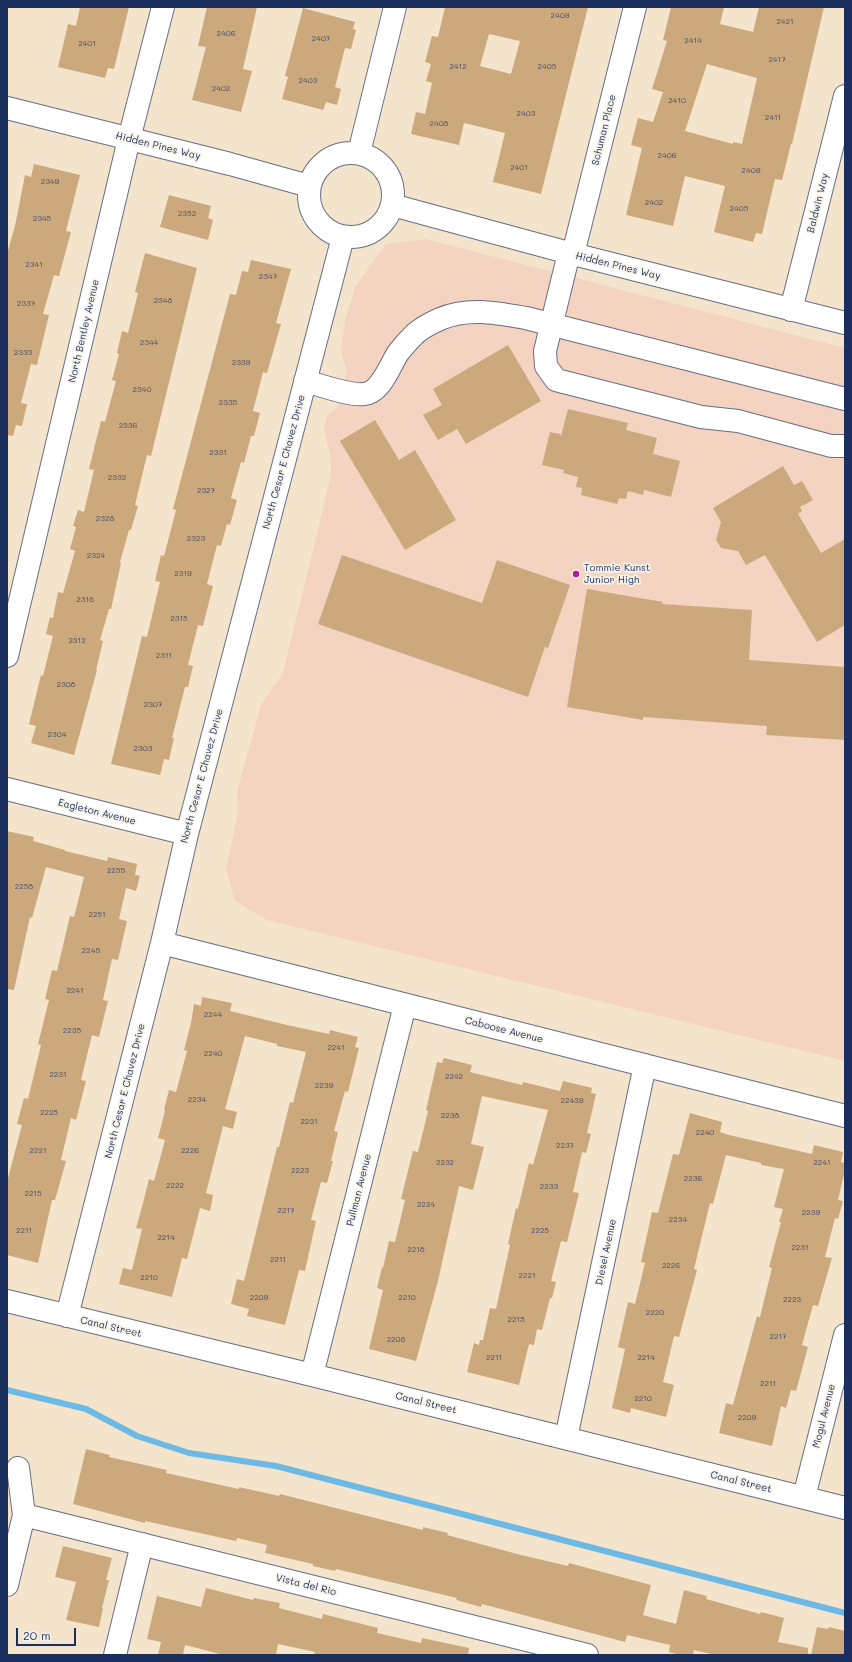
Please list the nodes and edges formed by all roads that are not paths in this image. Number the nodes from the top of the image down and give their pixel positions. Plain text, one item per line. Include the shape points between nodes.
1 (163, 7) edge
2 (395, 7) edge
3 (635, 7) edge
4 (845, 96) edge
5 (7, 108) edge
6 (129, 139) junction
7 (359, 153) junction
8 (309, 186) junction
9 (392, 205) junction
10 (343, 237) junction
11 (571, 254) junction
12 (791, 310) junction
13 (845, 323) edge
14 (552, 325) junction
15 (305, 381) junction
16 (845, 399) edge
17 (845, 446) edge
18 (7, 656) edge
19 (7, 789) edge
20 (187, 834) junction
21 (162, 943) junction
22 (405, 1005) junction
23 (645, 1065) junction
24 (845, 1116) edge
25 (7, 1301) edge
26 (67, 1316) junction
27 (845, 1335) edge
28 (312, 1375) junction
29 (566, 1438) junction
30 (18, 1468) dead end
31 (804, 1498) junction
32 (845, 1508) edge
33 (24, 1515) junction
34 (142, 1544) junction
35 (7, 1585) edge
36 (115, 1655) edge
37 (587, 1655) edge

1 - 6 street, North Bentley Avenue
2 - 7 street
3 - 11 street, Schuman Place
4 - 12 street, Baldwin Way
5 - 6 street, Hidden Pines Way
6 - 8 street, Hidden Pines Way
6 - 18 street, North Bentley Avenue
7 - 8 street via 333,156 322,163 314,173
7 - 9 street via 377,162 390,178
8 - 10 street via 310,208 315,218 322,228
9 - 10 street via 388,217 379,227 356,238
9 - 11 street, Hidden Pines Way
10 - 15 street, North Cesar E Chavez Drive
11 - 12 street, Hidden Pines Way
11 - 14 street, Schuman Place
12 - 13 street, Hidden Pines Way
14 - 15 street via 489,312 458,314 440,319 412,336 372,392 351,392
14 - 16 street
14 - 17 street, Schuman Place via 544,358 546,366 556,380 701,417 738,421 831,446
15 - 20 street, North Cesar E Chavez Drive
19 - 20 street, Eagleton Avenue
20 - 21 street, North Cesar E Chavez Drive
21 - 22 street, Caboose Avenue
21 - 26 street, North Cesar E Chavez Drive
22 - 23 street, Caboose Avenue
22 - 28 street, Pullman Avenue
23 - 24 street, Caboose Avenue
23 - 29 street, Diesel Avenue
25 - 26 street, Canal Street
26 - 28 street, Canal Street
27 - 31 street, Mogul Avenue
28 - 29 street, Canal Street
29 - 31 street, Canal Street
30 - 33 street
31 - 32 street, Canal Street
33 - 34 street, Vista del Rio
33 - 35 street
34 - 36 street
34 - 37 street, Vista del Rio

